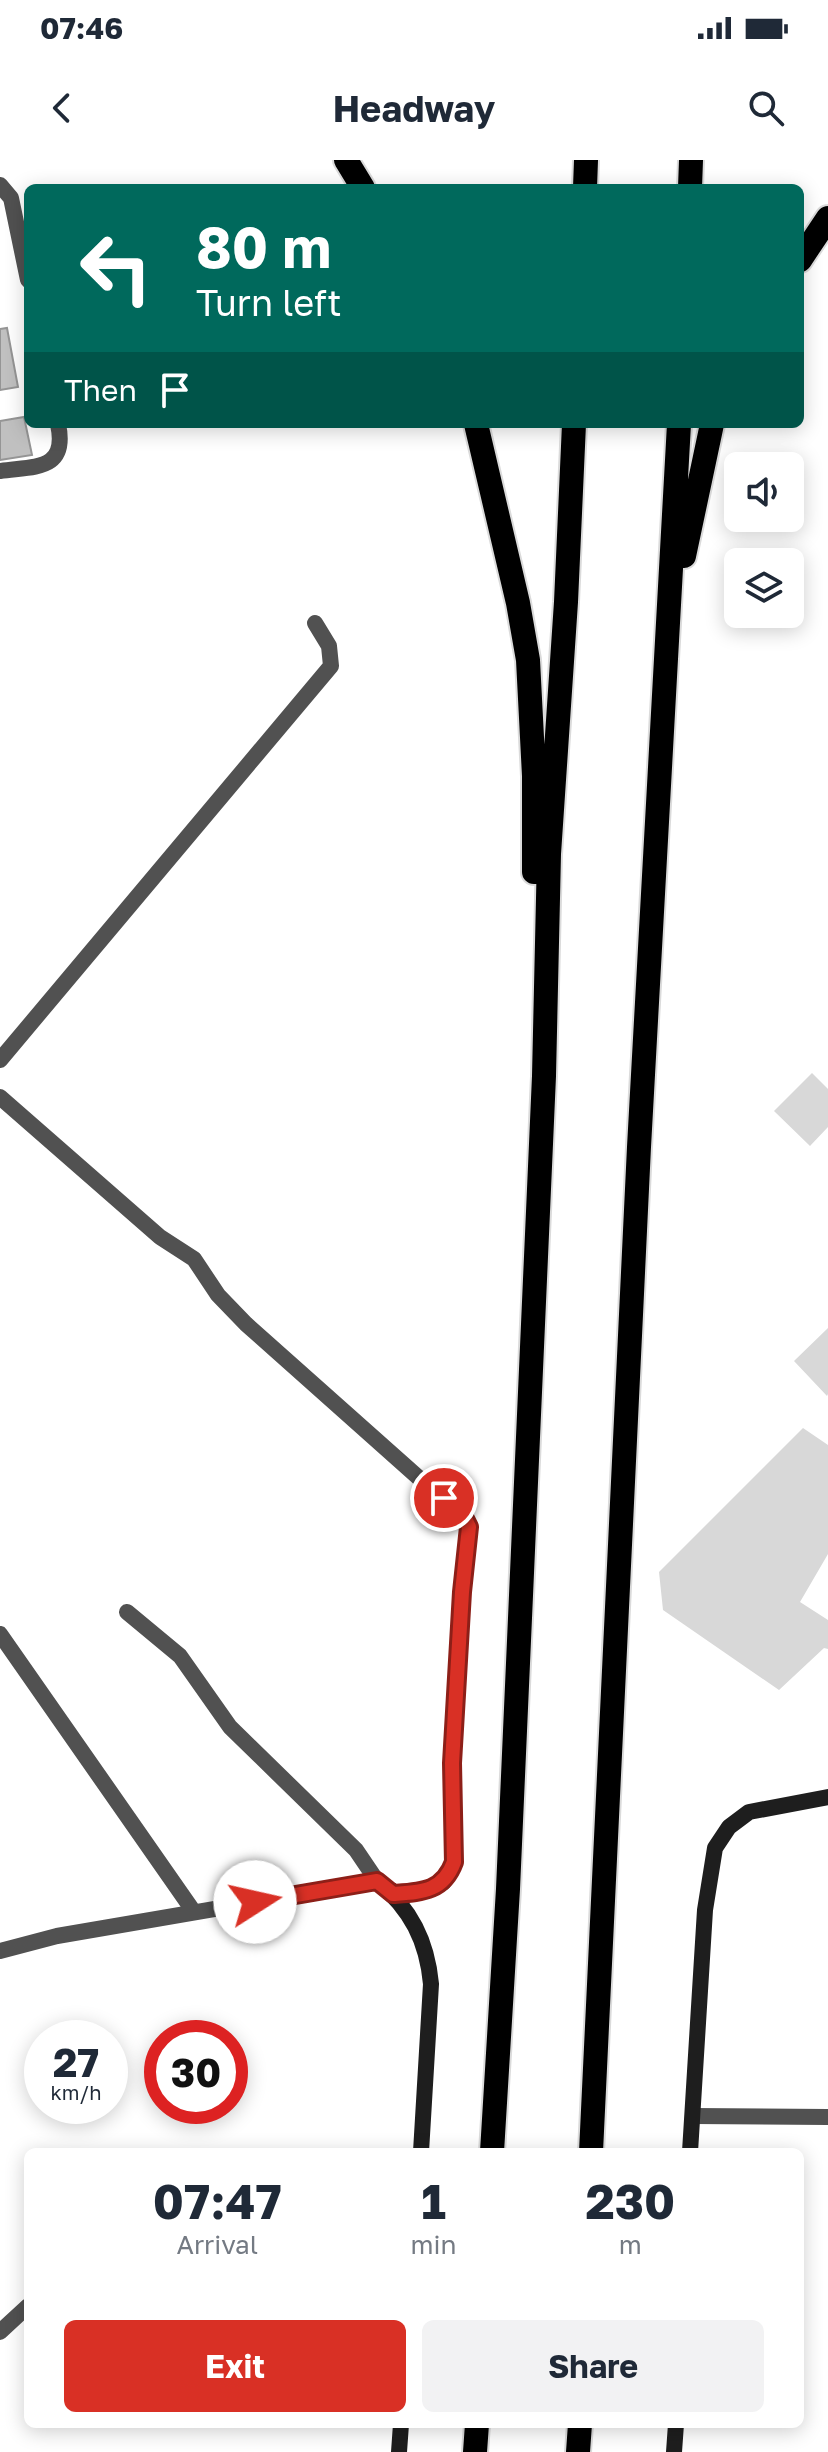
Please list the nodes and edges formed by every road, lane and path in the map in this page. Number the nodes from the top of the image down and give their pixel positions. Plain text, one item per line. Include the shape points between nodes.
1 (346, 160) edge
2 (586, 160) edge
3 (691, 160) edge
4 (361, 184) edge
5 (585, 184) edge
6 (690, 184) edge
7 (0, 185) edge
8 (828, 218) edge
9 (804, 254) edge
10 (24, 261) edge
11 (59, 428) edge
12 (477, 428) edge
13 (574, 428) edge
14 (679, 428) edge
15 (711, 428) edge
16 (0, 471) edge
17 (315, 623) dead end
18 (668, 632) junction
19 (0, 1060) edge
20 (544, 1076) junction
21 (0, 1097) edge
22 (127, 1612) dead end
23 (0, 1634) edge
24 (828, 1797) edge
25 (377, 1881) junction
26 (393, 1894) junction
27 (194, 1912) junction
28 (0, 1951) edge
29 (693, 2116) junction
30 (828, 2117) edge
31 (421, 2148) edge
32 (492, 2148) edge
33 (591, 2148) edge
34 (690, 2148) edge
35 (24, 2310) edge
36 (0, 2332) edge
37 (401, 2428) edge
38 (477, 2428) edge
39 (580, 2428) edge
40 (676, 2428) edge
41 (399, 2452) edge
42 (475, 2452) edge
43 (578, 2452) edge
44 (674, 2452) edge

1 - 4 highway
2 - 5 highway
3 - 6 highway
7 - 10 street via 11,198
8 - 9 highway
11 - 16 street via 62,447 55,459
12 - 20 highway via 528,660
13 - 20 highway via 549,854
14 - 18 highway
15 - 18 highway
17 - 19 street via 329,646 331,666
18 - 33 highway
20 - 32 highway
21 - 26 street via 160,1237 194,1259 236,1315 465,1519 469,1537 452,1763 454,1862 444,1882 432,1889
22 - 25 street via 180,1656 230,1727 356,1850
23 - 27 street
24 - 29 street via 749,1812 729,1827 715,1848 705,1910
25 - 26 street
25 - 27 street
26 - 31 street via 417,1926 429,1965
27 - 28 street
29 - 30 street
29 - 34 street
35 - 36 street
37 - 41 street
38 - 42 highway
39 - 43 highway
40 - 44 street

